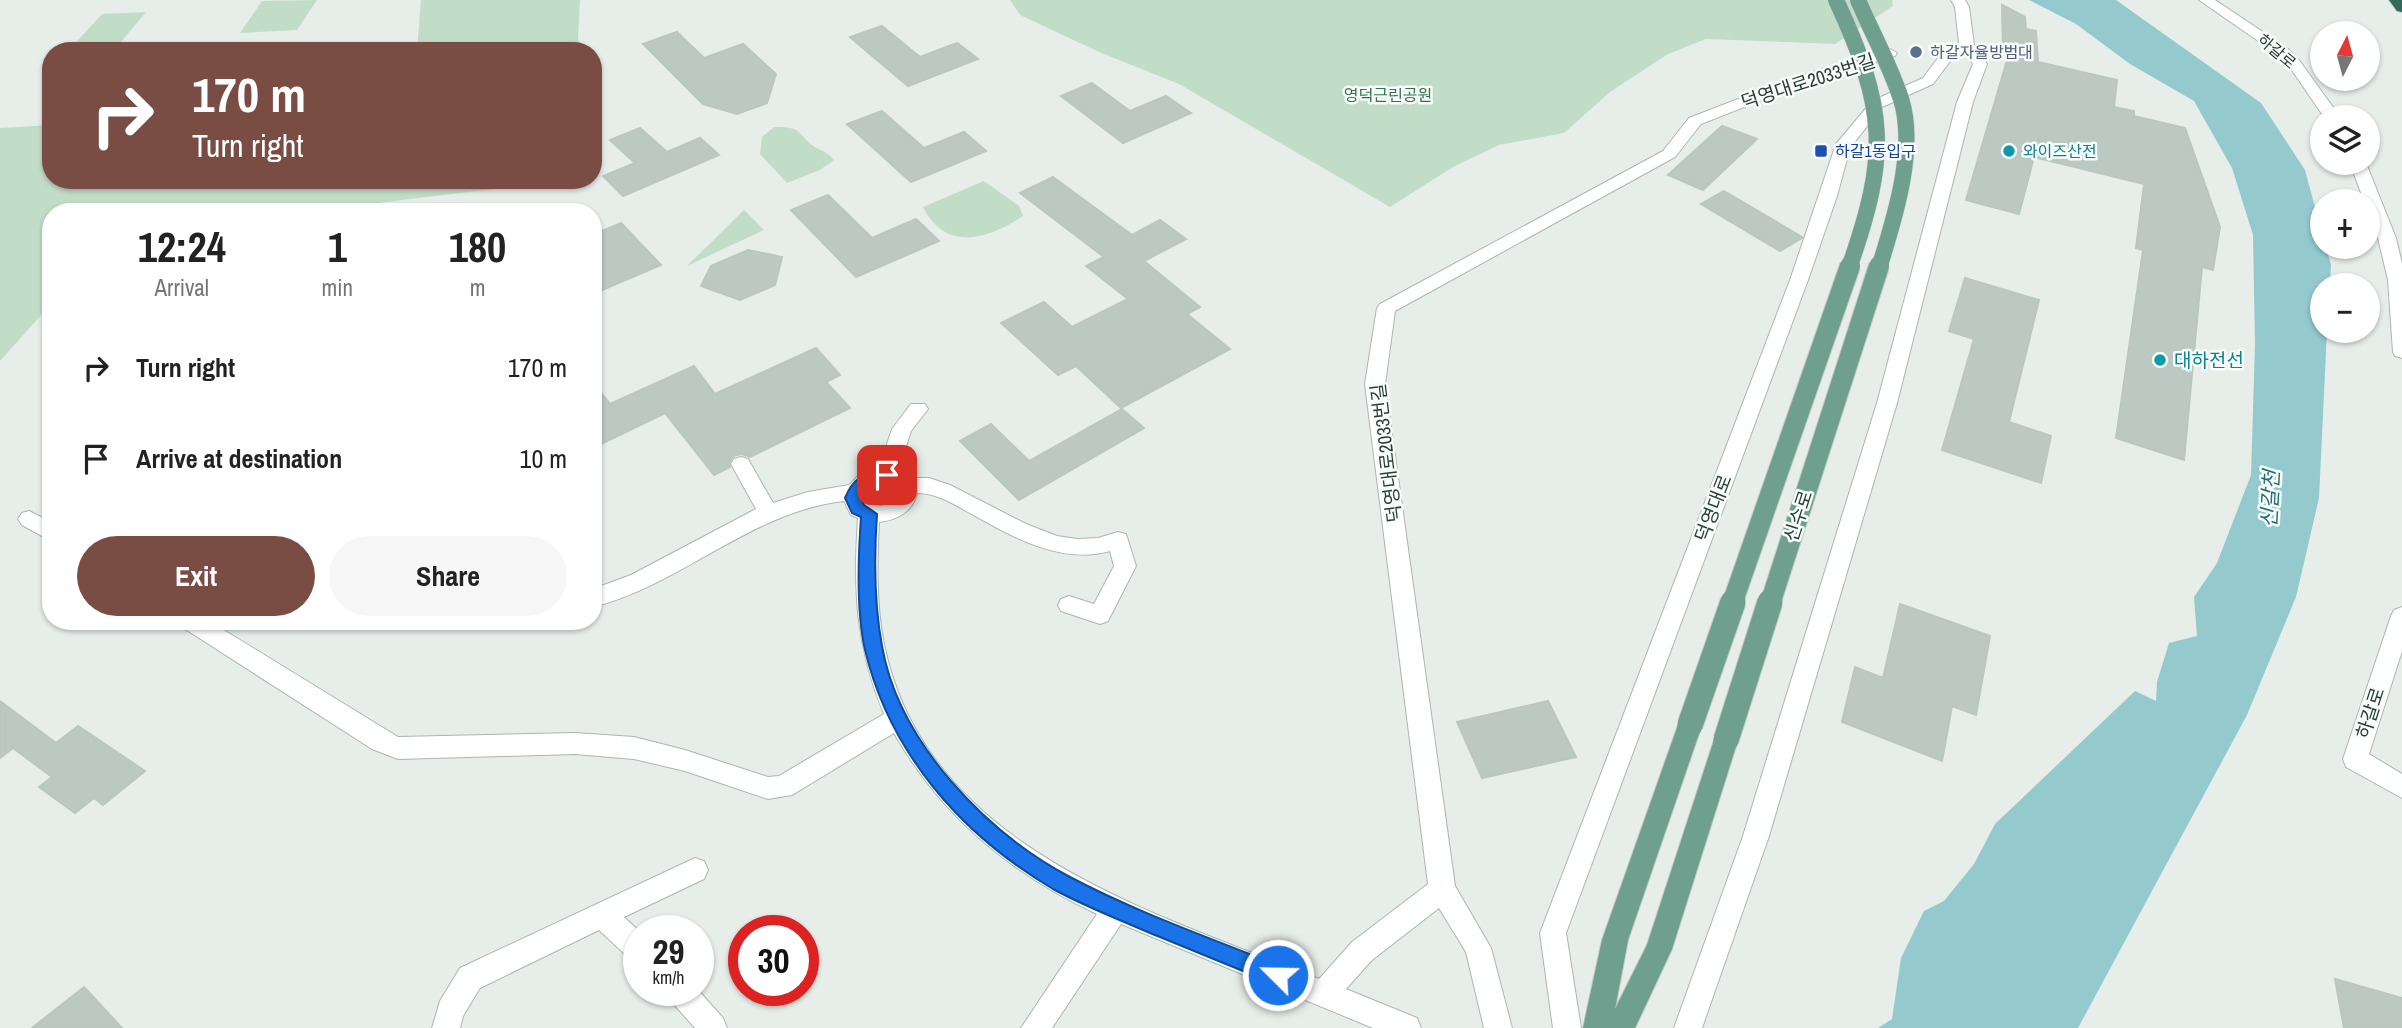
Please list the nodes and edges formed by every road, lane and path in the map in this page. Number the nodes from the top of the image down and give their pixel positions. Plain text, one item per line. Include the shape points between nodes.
1 (1836, 0) edge
2 (1858, 0) edge
3 (1958, 0) edge
4 (2206, 0) edge
5 (2396, 0) edge
6 (2402, 8) edge
7 (1967, 45) junction
8 (1890, 53) dead end
9 (2324, 105) edge
10 (2363, 175) edge
11 (2402, 352) edge
12 (918, 409) dead end
13 (741, 464) dead end
14 (887, 475) junction
15 (907, 486) junction
16 (855, 492) junction
17 (768, 512) junction
18 (869, 514) junction
19 (29, 519) dead end
20 (42, 527) edge
21 (602, 596) edge
22 (1069, 605) dead end
23 (2402, 616) edge
24 (204, 630) edge
25 (897, 719) junction
26 (2402, 787) edge
27 (695, 870) dead end
28 (1442, 889) junction
29 (1116, 909) junction
30 (602, 915) junction
31 (623, 934) edge
32 (1324, 994) junction
33 (694, 1006) edge
34 (446, 1028) edge
35 (713, 1028) edge
36 (1035, 1028) edge
37 (1407, 1028) edge
38 (1498, 1028) edge
39 (1567, 1028) edge
40 (1597, 1028) edge
41 (1620, 1028) edge
42 (1688, 1028) edge

1 - 40 main road, 신수로, bridge via 1873,96 1878,156 1867,217 1615,940
2 - 41 main road, 신수로, bridge via 1902,101 1907,155 1892,226 1659,949
3 - 7 street
4 - 9 street, 하갈로 via 2282,51
5 - 6 highway
7 - 39 street, 덕영대로 via 1949,53 1928,81 1877,104 1842,147 1799,280 1553,933
7 - 42 street via 1980,64 1965,102 1887,403 1755,836
8 - 28 street, 덕영대로2033번길 via 1795,82 1696,121 1669,154 1386,308 1375,384
10 - 11 street via 2387,238 2397,281
12 - 14 street via 902,429
13 - 17 street
14 - 15 street
14 - 16 street via 871,477
15 - 18 street via 907,498 896,510
15 - 22 street via 937,487 1065,547 1092,549 1118,540 1125,566 1100,615
16 - 17 street via 819,496
16 - 18 street via 858,509
17 - 21 street via 622,590
18 - 25 street via 867,605 873,648
19 - 20 street
23 - 26 street, 하갈로 via 2355,759
24 - 25 street via 381,742 398,748 563,743 634,748 768,788 783,787
25 - 29 street via 921,758 978,822 1018,856
27 - 30 street
28 - 32 street via 1362,951
28 - 38 street, 덕영대로2033번길 via 1478,948
29 - 32 street
29 - 36 street
30 - 31 street
30 - 34 street via 470,978 450,1011
32 - 37 street
33 - 35 street

